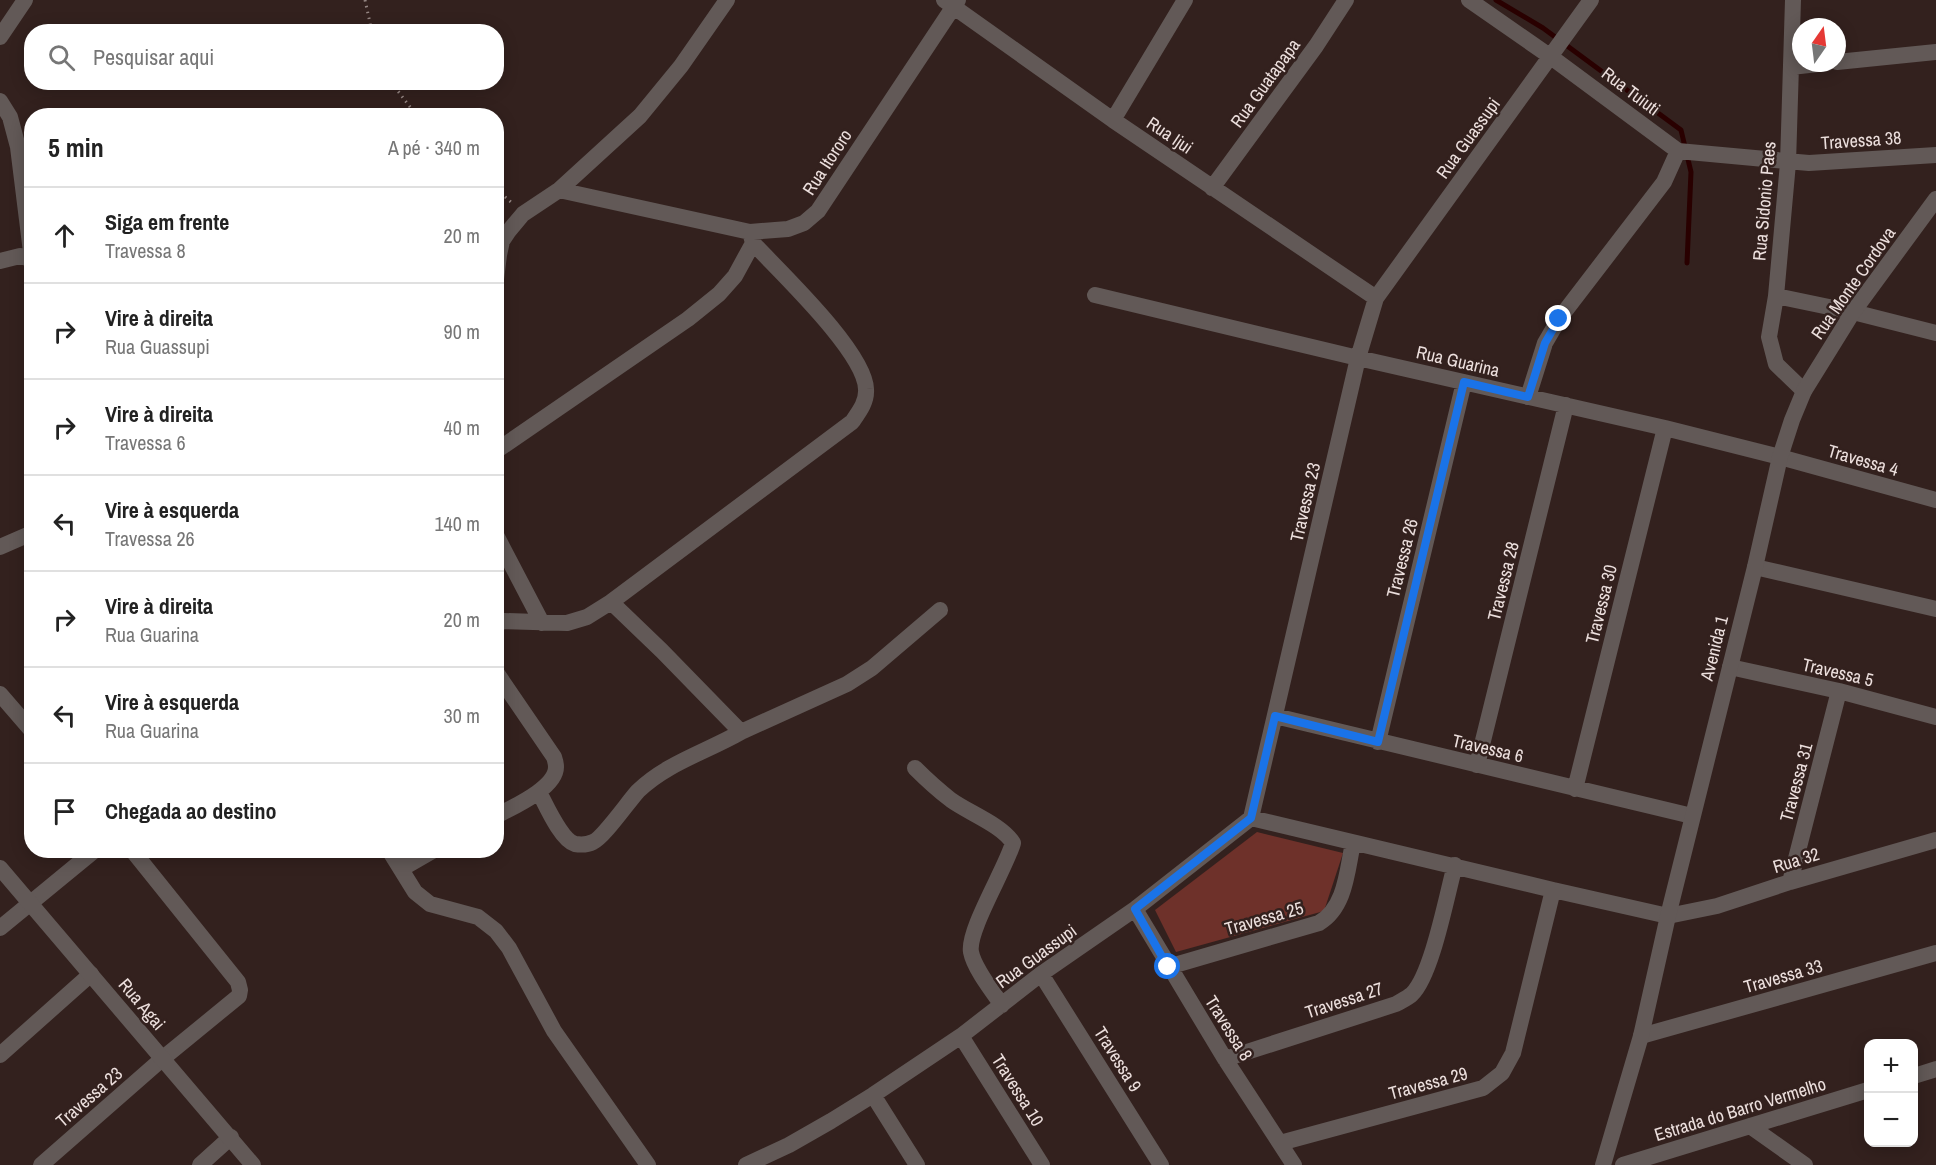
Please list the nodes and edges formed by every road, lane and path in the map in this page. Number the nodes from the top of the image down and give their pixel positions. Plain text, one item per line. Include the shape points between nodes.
1 (25, 0) edge
2 (365, 0) edge
3 (727, 0) edge
4 (1185, 0) edge
5 (1346, 0) edge
6 (1469, 0) edge
7 (1591, 0) edge
8 (1793, 0) edge
9 (952, 2) edge
10 (370, 24) edge
11 (0, 37) edge
12 (1555, 50) junction
13 (1936, 52) edge
14 (1846, 61) edge
15 (1791, 67) joint
16 (397, 90) edge
17 (0, 101) edge
18 (411, 108) edge
19 (1113, 120) junction
20 (1686, 152) junction
21 (1936, 155) edge
22 (1788, 163) junction
23 (1212, 188) junction
24 (559, 190) junction
25 (24, 199) edge
26 (1936, 199) edge
27 (504, 238) edge
28 (751, 238) junction
29 (24, 257) edge
30 (0, 261) edge
31 (1095, 295) dead end
32 (1776, 296) junction
33 (1376, 298) junction
34 (1854, 312) junction
35 (1936, 333) edge
36 (1358, 358) junction
37 (1464, 382) junction
38 (1804, 391) junction
39 (1528, 397) junction
40 (1566, 405) junction
41 (1665, 428) junction
42 (504, 446) edge
43 (1780, 457) junction
44 (1936, 500) edge
45 (24, 536) edge
46 (0, 547) edge
47 (504, 550) edge
48 (1755, 567) junction
49 (611, 602) junction
50 (940, 610) dead end
51 (1936, 610) edge
52 (504, 621) edge
53 (542, 623) junction
54 (1730, 667) junction
55 (504, 686) edge
56 (1839, 691) junction
57 (0, 694) edge
58 (1275, 716) junction
59 (1936, 717) edge
60 (24, 722) edge
61 (741, 732) junction
62 (1378, 742) junction
63 (1477, 765) junction
64 (915, 768) dead end
65 (1575, 789) junction
66 (539, 792) junction
67 (504, 812) edge
68 (1692, 816) junction
69 (1251, 818) junction
70 (1936, 840) edge
71 (1353, 843) junction
72 (85, 858) edge
73 (138, 858) edge
74 (394, 858) edge
75 (420, 858) edge
76 (1455, 865) junction
77 (0, 868) edge
78 (401, 869) junction
79 (1790, 882) junction
80 (1553, 890) junction
81 (30, 903) junction
82 (1135, 909) junction
83 (1668, 916) junction
84 (0, 928) edge
85 (1936, 953) edge
86 (1168, 967) junction
87 (91, 974) junction
88 (1041, 974) junction
89 (1002, 1005) junction
90 (961, 1036) junction
91 (1641, 1036) junction
92 (0, 1055) edge
93 (162, 1059) junction
94 (1225, 1059) junction
95 (1936, 1069) edge
96 (1918, 1075) edge
97 (1864, 1092) edge
98 (873, 1095) junction
99 (1750, 1126) junction
100 (231, 1137) junction
101 (1280, 1143) junction
102 (41, 1165) edge
103 (200, 1165) edge
104 (253, 1165) edge
105 (648, 1165) edge
106 (746, 1165) edge
107 (917, 1165) edge
108 (1042, 1165) edge
109 (1161, 1165) edge
110 (1294, 1165) edge
111 (1603, 1165) edge
112 (1623, 1165) edge
113 (1805, 1165) edge

1 - 11 street
2 - 10 path
3 - 24 street via 640,116
4 - 19 street
5 - 23 street, Rua Guatapapa
6 - 12 street, Rua Tuiuti
7 - 12 street, Rua Guassupi
8 - 15 street, Rua Sidonio Paes
9 - 19 street, Rua Ijui
9 - 28 street, Rua Itororo via 818,211 804,223
12 - 20 street, Rua Tuiuti
12 - 33 street, Rua Guassupi
13 - 14 street
15 - 22 street, Rua Sidonio Paes
16 - 18 path
17 - 25 street via 10,117 18,147
19 - 23 street, Rua Ijui
20 - 22 street
20 - 39 street via 1559,319 1545,343
21 - 22 street, Travessa 38
22 - 32 street, Rua Sidonio Paes
23 - 33 street, Rua Ijui
24 - 27 street via 524,213
24 - 28 street, Rua Itororo
26 - 34 street, Rua Monte Cordova
28 - 42 street via 735,276 719,294
28 - 49 street via 846,344 861,368 866,388 863,405 852,422
29 - 30 street
31 - 36 street, Rua Guarina
32 - 34 street
32 - 38 street, Rua Sidonio Paes via 1769,337 1771,350 1776,364
33 - 36 street, Travessa 23
34 - 35 street
34 - 38 street, Rua Monte Cordova
36 - 37 street, Rua Guarina
36 - 58 street, Travessa 23
37 - 39 street, Rua Guarina
37 - 62 street, Travessa 26
38 - 43 street, Avenida 1
39 - 40 street
40 - 41 street
40 - 63 street, Travessa 28
41 - 43 street
41 - 65 street, Travessa 30
43 - 44 street, Travessa 4
43 - 48 street, Avenida 1
45 - 46 street
47 - 53 street
48 - 51 street
48 - 54 street, Avenida 1
49 - 53 street via 587,617 567,623
49 - 61 street
50 - 61 street via 872,668 847,684
52 - 53 street
54 - 56 street, Travessa 5
54 - 68 street, Avenida 1
55 - 66 street via 554,757 556,769
56 - 59 street, Travessa 5
56 - 79 street, Travessa 31
57 - 60 street
58 - 62 street, Travessa 6
58 - 69 street
61 - 66 street via 657,774 594,842 572,843 563,836
62 - 63 street, Travessa 6
63 - 65 street, Travessa 6
64 - 89 street via 950,799 1008,835 1013,843 970,951
65 - 68 street, Travessa 6
66 - 67 street
68 - 83 street, Avenida 1
69 - 71 street
69 - 82 street, Rua Guassupi
70 - 79 street, Rua 32
71 - 76 street
71 - 86 street, Travessa 25 via 1338,904 1319,923
72 - 81 street
73 - 93 street, Travessa 23 via 238,982 240,990 234,1001
74 - 78 street
75 - 78 street
76 - 80 street
76 - 94 street, Travessa 27 via 1430,961 1413,993 1396,1004
77 - 81 street, Rua Agai
78 - 105 street via 415,892 430,904 477,917 496,931 554,1031
79 - 83 street, Rua 32 via 1717,906
80 - 83 street
80 - 101 street, Travessa 29 via 1514,1053 1502,1073 1483,1088
81 - 84 street
81 - 87 street, Rua Agai
82 - 86 street, Travessa 8
82 - 88 street, Rua Guassupi
83 - 91 street, Avenida 1
85 - 91 street, Travessa 33
86 - 94 street, Travessa 8
87 - 92 street
87 - 93 street, Rua Agai
88 - 89 street, Rua Guassupi
88 - 109 street, Travessa 9
89 - 90 street, Rua Guassupi
90 - 98 street, Rua Guassupi
90 - 108 street, Travessa 10
91 - 111 street, Avenida 1
93 - 100 street, Rua Agai
93 - 102 street, Travessa 23
94 - 101 street, Travessa 8
95 - 96 street
97 - 99 street, Estrada do Barro Vermelho
98 - 106 street, Rua Guassupi via 789,1145
98 - 107 street
99 - 112 street, Estrada do Barro Vermelho
99 - 113 street
100 - 103 street
100 - 104 street, Rua Agai
101 - 110 street, Travessa 8

